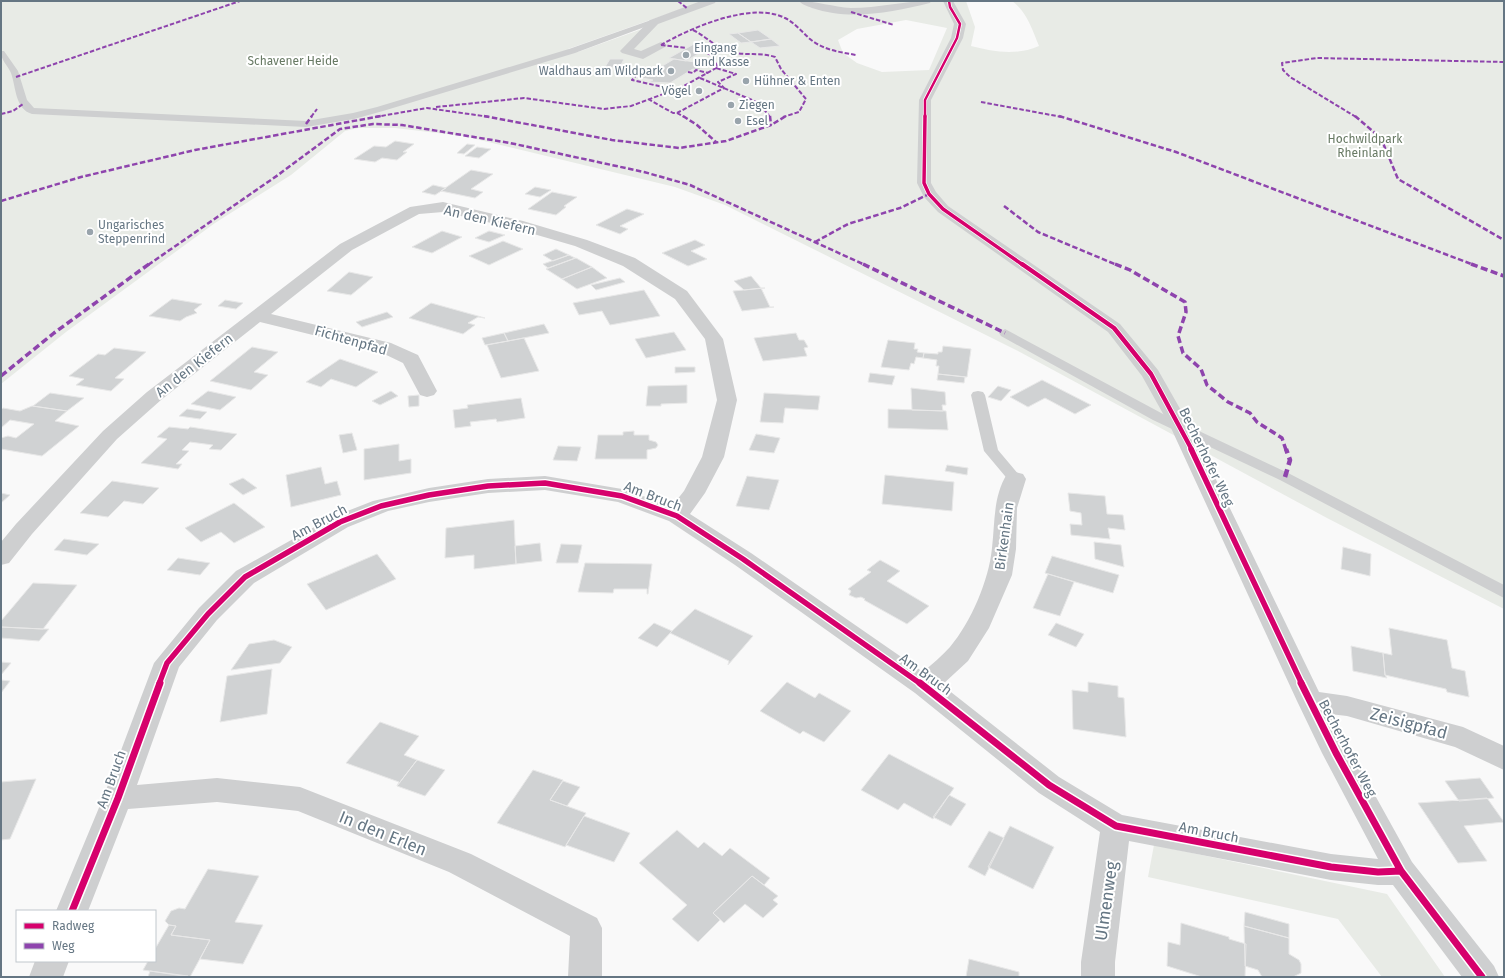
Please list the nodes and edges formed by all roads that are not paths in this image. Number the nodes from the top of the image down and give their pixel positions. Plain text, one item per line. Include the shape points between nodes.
1 (712, 1) edge
2 (804, 1) edge
3 (926, 1) edge
4 (946, 1) edge
5 (654, 22) junction
6 (661, 46) dead end
7 (1, 53) edge
8 (256, 316) junction
9 (1005, 333) dead end
10 (426, 391) dead end
11 (978, 395) dead end
12 (1181, 428) junction
13 (1015, 479) joint
14 (677, 516) junction
15 (1, 557) edge
16 (1504, 592) edge
17 (924, 686) junction
18 (1310, 701) junction
19 (1504, 759) edge
20 (118, 798) junction
21 (1116, 826) junction
22 (1401, 871) junction
23 (72, 910) edge
24 (52, 962) edge
25 (46, 977) edge
26 (585, 977) edge
27 (1098, 977) edge
28 (1482, 977) edge

1 - 5 street
2 - 3 street via 834,10 865,12
4 - 12 street, Becherhofer Weg via 960,24 957,38 925,100 924,182 929,194 978,234 1114,328 1151,374
5 - 6 street via 626,51 643,55
5 - 7 lane via 572,51 380,109 306,124 32,111 23,104 15,74
8 - 10 street, Fichtenpfad via 384,347 411,359
8 - 14 street, An den Kiefern via 346,248 415,210 443,208 517,224 581,243 629,262 681,295 714,339 727,400 713,457 694,493
8 - 15 street, An den Kiefern via 154,396 110,435
9 - 12 lane
11 - 13 lane, Birkenhain via 991,451
12 - 16 lane via 1285,477
12 - 18 street, Becherhofer Weg
13 - 17 street, Birkenhain via 1006,508 1000,575 980,622 960,654
14 - 17 street, Am Bruch
14 - 20 street, Am Bruch via 622,496 545,483 488,486 429,495 381,506 340,522 245,577 208,614 166,663
17 - 21 street, Am Bruch via 1049,785
18 - 19 street, Zeisigpfad via 1347,706 1463,738
18 - 22 street, Becherhofer Weg
20 - 23 street, Am Bruch
20 - 26 street, In den Erlen via 218,790 300,799 460,863 586,928
21 - 22 street, Am Bruch via 1330,867 1378,872
21 - 27 street, Ulmenweg
22 - 28 street, Becherhofer Weg
24 - 25 street

